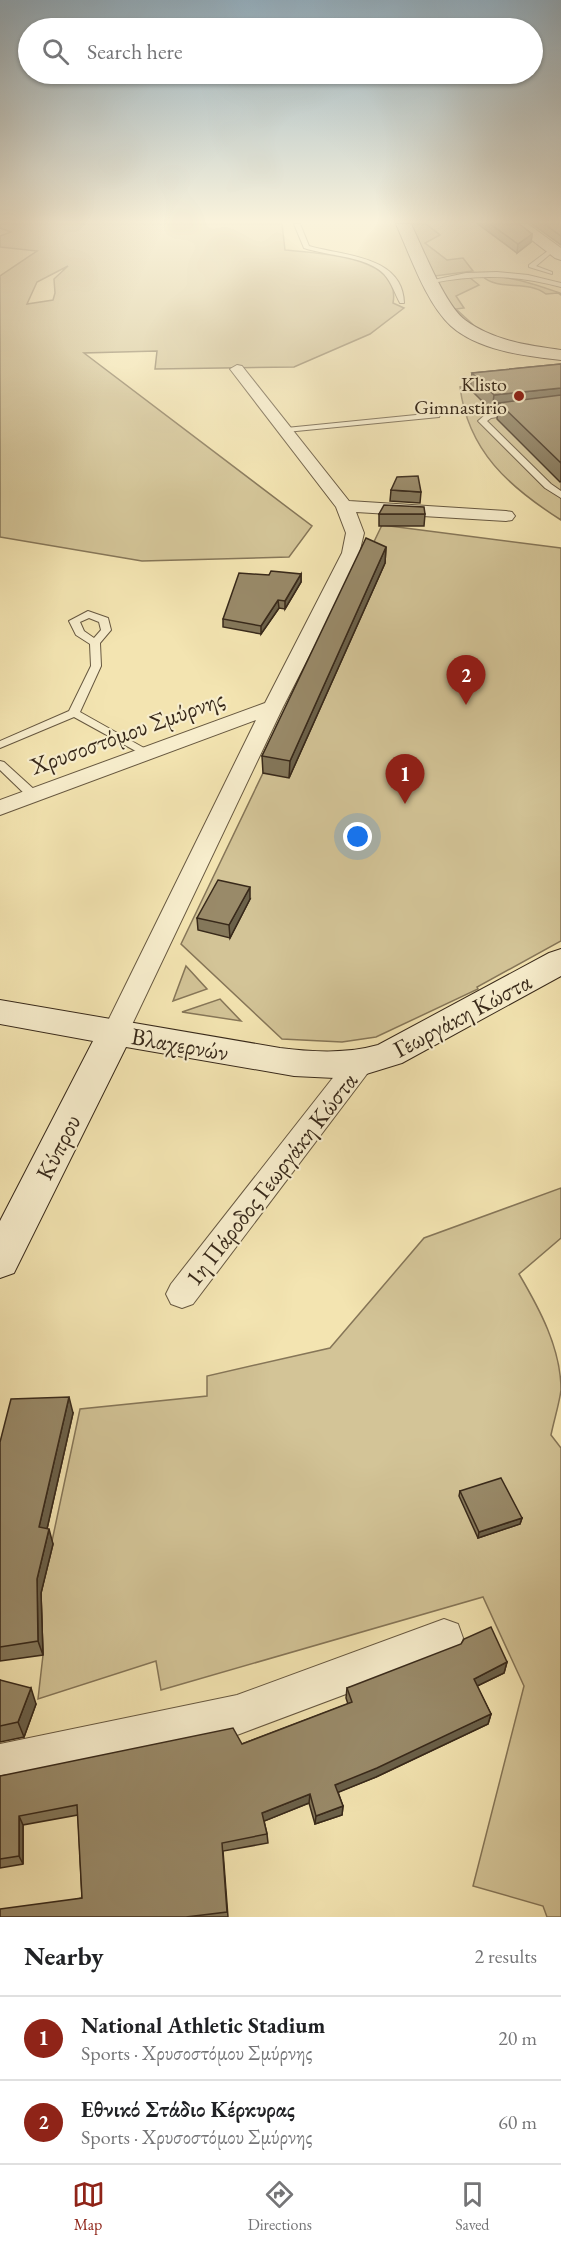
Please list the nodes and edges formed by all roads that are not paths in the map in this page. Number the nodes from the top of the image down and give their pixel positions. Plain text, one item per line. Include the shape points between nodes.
1 (449, 313) edge
2 (561, 355) edge
3 (237, 369) dead end
4 (528, 411) edge
5 (436, 415) dead end
6 (286, 430) junction
7 (561, 495) edge
8 (344, 506) junction
9 (506, 516) dead end
10 (95, 643) dead end
11 (273, 707) junction
12 (74, 714) junction
13 (0, 745) edge
14 (147, 753) junction
15 (0, 764) edge
16 (33, 795) junction
17 (0, 808) edge
18 (561, 961) edge
19 (0, 1012) edge
20 (115, 1033) junction
21 (360, 1063) junction
22 (0, 1261) edge
23 (182, 1294) dead end
24 (444, 1638) dead end
25 (0, 1764) edge

1 - 2 main road via 474,334 509,348
3 - 6 street
4 - 7 lane via 494,415 482,421
5 - 6 lane
6 - 8 street
8 - 9 street
8 - 11 street via 356,533 352,551
10 - 12 lane via 96,666
11 - 14 street, Χρυσοστόμου Σμύρνης
11 - 20 street
12 - 13 lane
12 - 14 lane
14 - 16 street, Χρυσοστόμου Σμύρνης
15 - 16 lane
16 - 17 street, Χρυσοστόμου Σμύρνης
18 - 21 main road, Γεωργάκη Κώστα via 390,1054
19 - 20 main road, Βλαχερνών
20 - 21 main road, Βλαχερνών via 288,1062
20 - 22 main road, Κύπρου
21 - 23 street, 1η Πάροδος Γεωργάκη Κώστα
24 - 25 street via 237,1715

